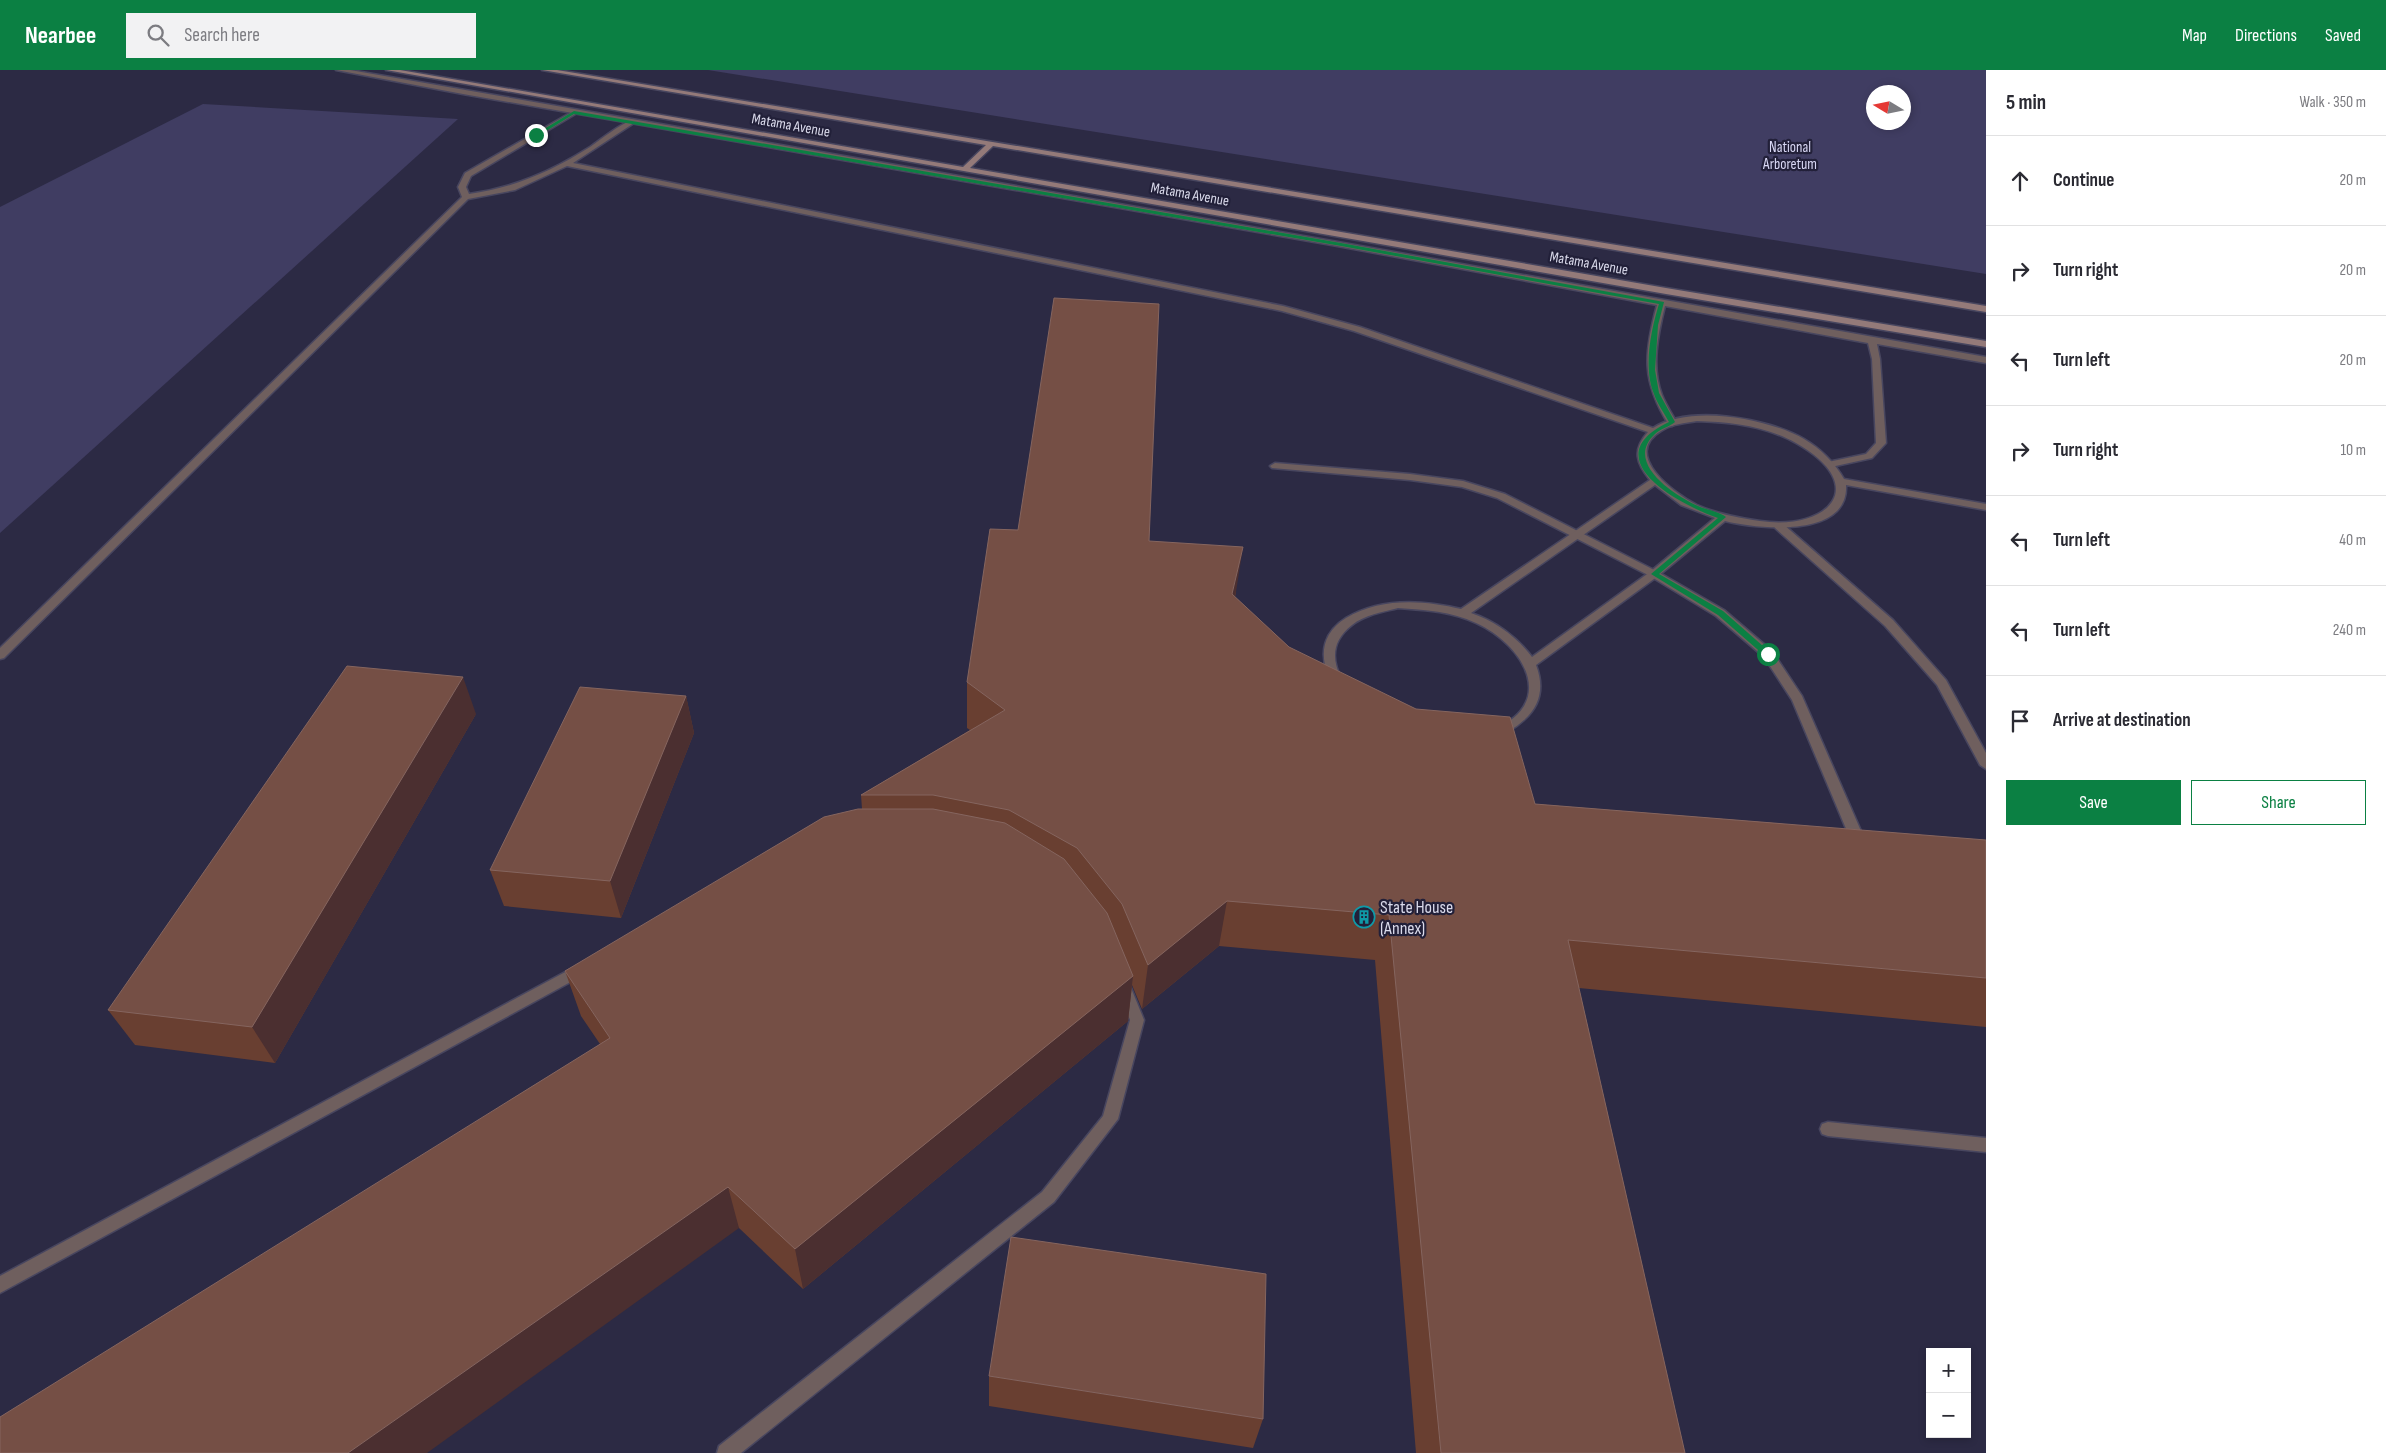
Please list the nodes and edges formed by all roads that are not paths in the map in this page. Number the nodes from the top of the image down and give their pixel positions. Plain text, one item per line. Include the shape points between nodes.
1 (338, 70) edge
2 (389, 70) edge
3 (545, 70) edge
4 (574, 113) junction
5 (632, 122) junction
6 (991, 144) junction
7 (567, 164) junction
8 (965, 169) junction
9 (466, 197) junction
10 (1662, 303) junction
11 (1986, 309) edge
12 (1872, 341) junction
13 (1986, 344) edge
14 (1986, 360) edge
15 (1672, 422) junction
16 (1654, 431) junction
17 (1831, 464) junction
18 (1275, 466) dead end
19 (1655, 481) junction
20 (1841, 481) junction
21 (1986, 507) edge
22 (1723, 517) junction
23 (1779, 526) junction
24 (1577, 536) junction
25 (1654, 574) junction
26 (1462, 614) junction
27 (0, 655) edge
28 (1530, 664) junction
29 (1986, 764) edge
30 (1854, 831) edge
31 (592, 964) edge
32 (1117, 970) edge
33 (1828, 1129) dead end
34 (1986, 1145) edge
35 (0, 1285) edge
36 (726, 1453) edge

1 - 4 street
2 - 8 main road, Matama Avenue
3 - 6 main road, Matama Avenue
4 - 5 street
4 - 9 street via 468,175 462,187
5 - 7 street
5 - 10 street via 1341,244
6 - 8 main road
6 - 11 main road, Matama Avenue
7 - 9 street via 525,186 492,195
7 - 16 street via 1283,309 1357,329
8 - 13 main road, Matama Avenue
9 - 27 street
10 - 12 street
10 - 15 street via 1655,325 1652,370 1656,393
12 - 14 street
12 - 17 street via 1881,443 1869,456
15 - 16 street
15 - 17 street via 1697,418 1726,419 1756,425 1811,448
16 - 19 street via 1643,445 1643,462
17 - 20 street
18 - 24 street via 1463,484 1501,496
19 - 22 street via 1696,508
19 - 24 street
20 - 21 street
20 - 23 street via 1842,497 1833,511 1814,520
22 - 23 street
22 - 25 street
23 - 29 street via 1889,623 1942,683
24 - 25 street
24 - 26 street
25 - 28 street
25 - 30 street via 1720,613 1768,654 1798,699
26 - 28 street via 1491,626 1514,644
26 - 28 street via 1430,606 1398,605 1369,611 1347,623 1332,640 1328,661 1336,684 1354,705 1382,723 1415,735 1452,740 1486,737 1513,725 1530,708 1536,687
31 - 35 street
32 - 36 street via 1137,1020 1113,1110 1110,1119 1048,1197
33 - 34 street

